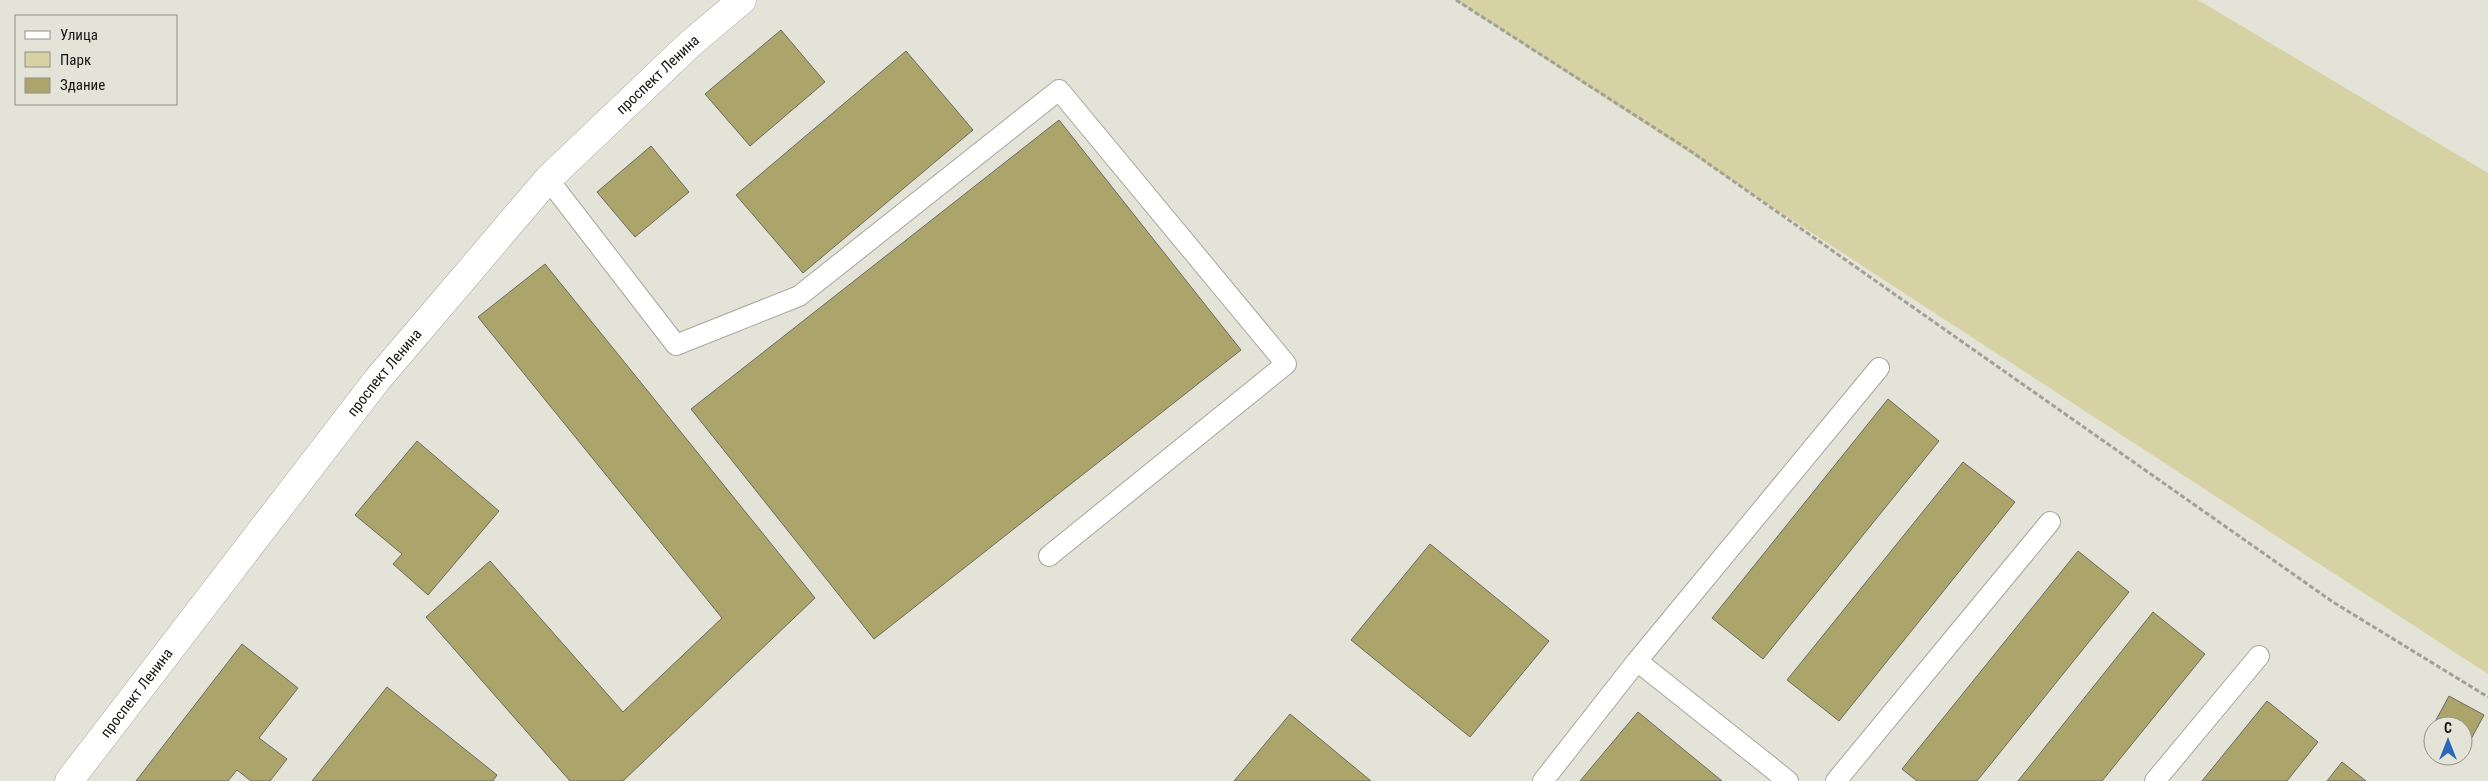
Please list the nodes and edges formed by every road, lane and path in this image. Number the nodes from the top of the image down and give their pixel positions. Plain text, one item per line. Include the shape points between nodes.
1 (742, 0) edge
2 (1456, 0) edge
3 (548, 179) junction
4 (1878, 368) dead end
5 (2050, 522) dead end
6 (1049, 556) dead end
7 (2259, 656) dead end
8 (1637, 662) junction
9 (2488, 697) edge
10 (69, 781) edge
11 (1543, 781) edge
12 (1788, 781) edge
13 (1836, 781) edge
14 (2155, 781) edge

1 - 3 street, проспект Ленина via 690,44
2 - 9 path via 1689,150 2333,602
3 - 6 lane via 676,345 799,296 1058,90 1286,364
3 - 10 street, проспект Ленина via 377,380
4 - 8 lane
5 - 13 lane
7 - 14 lane
8 - 11 lane
8 - 12 lane

